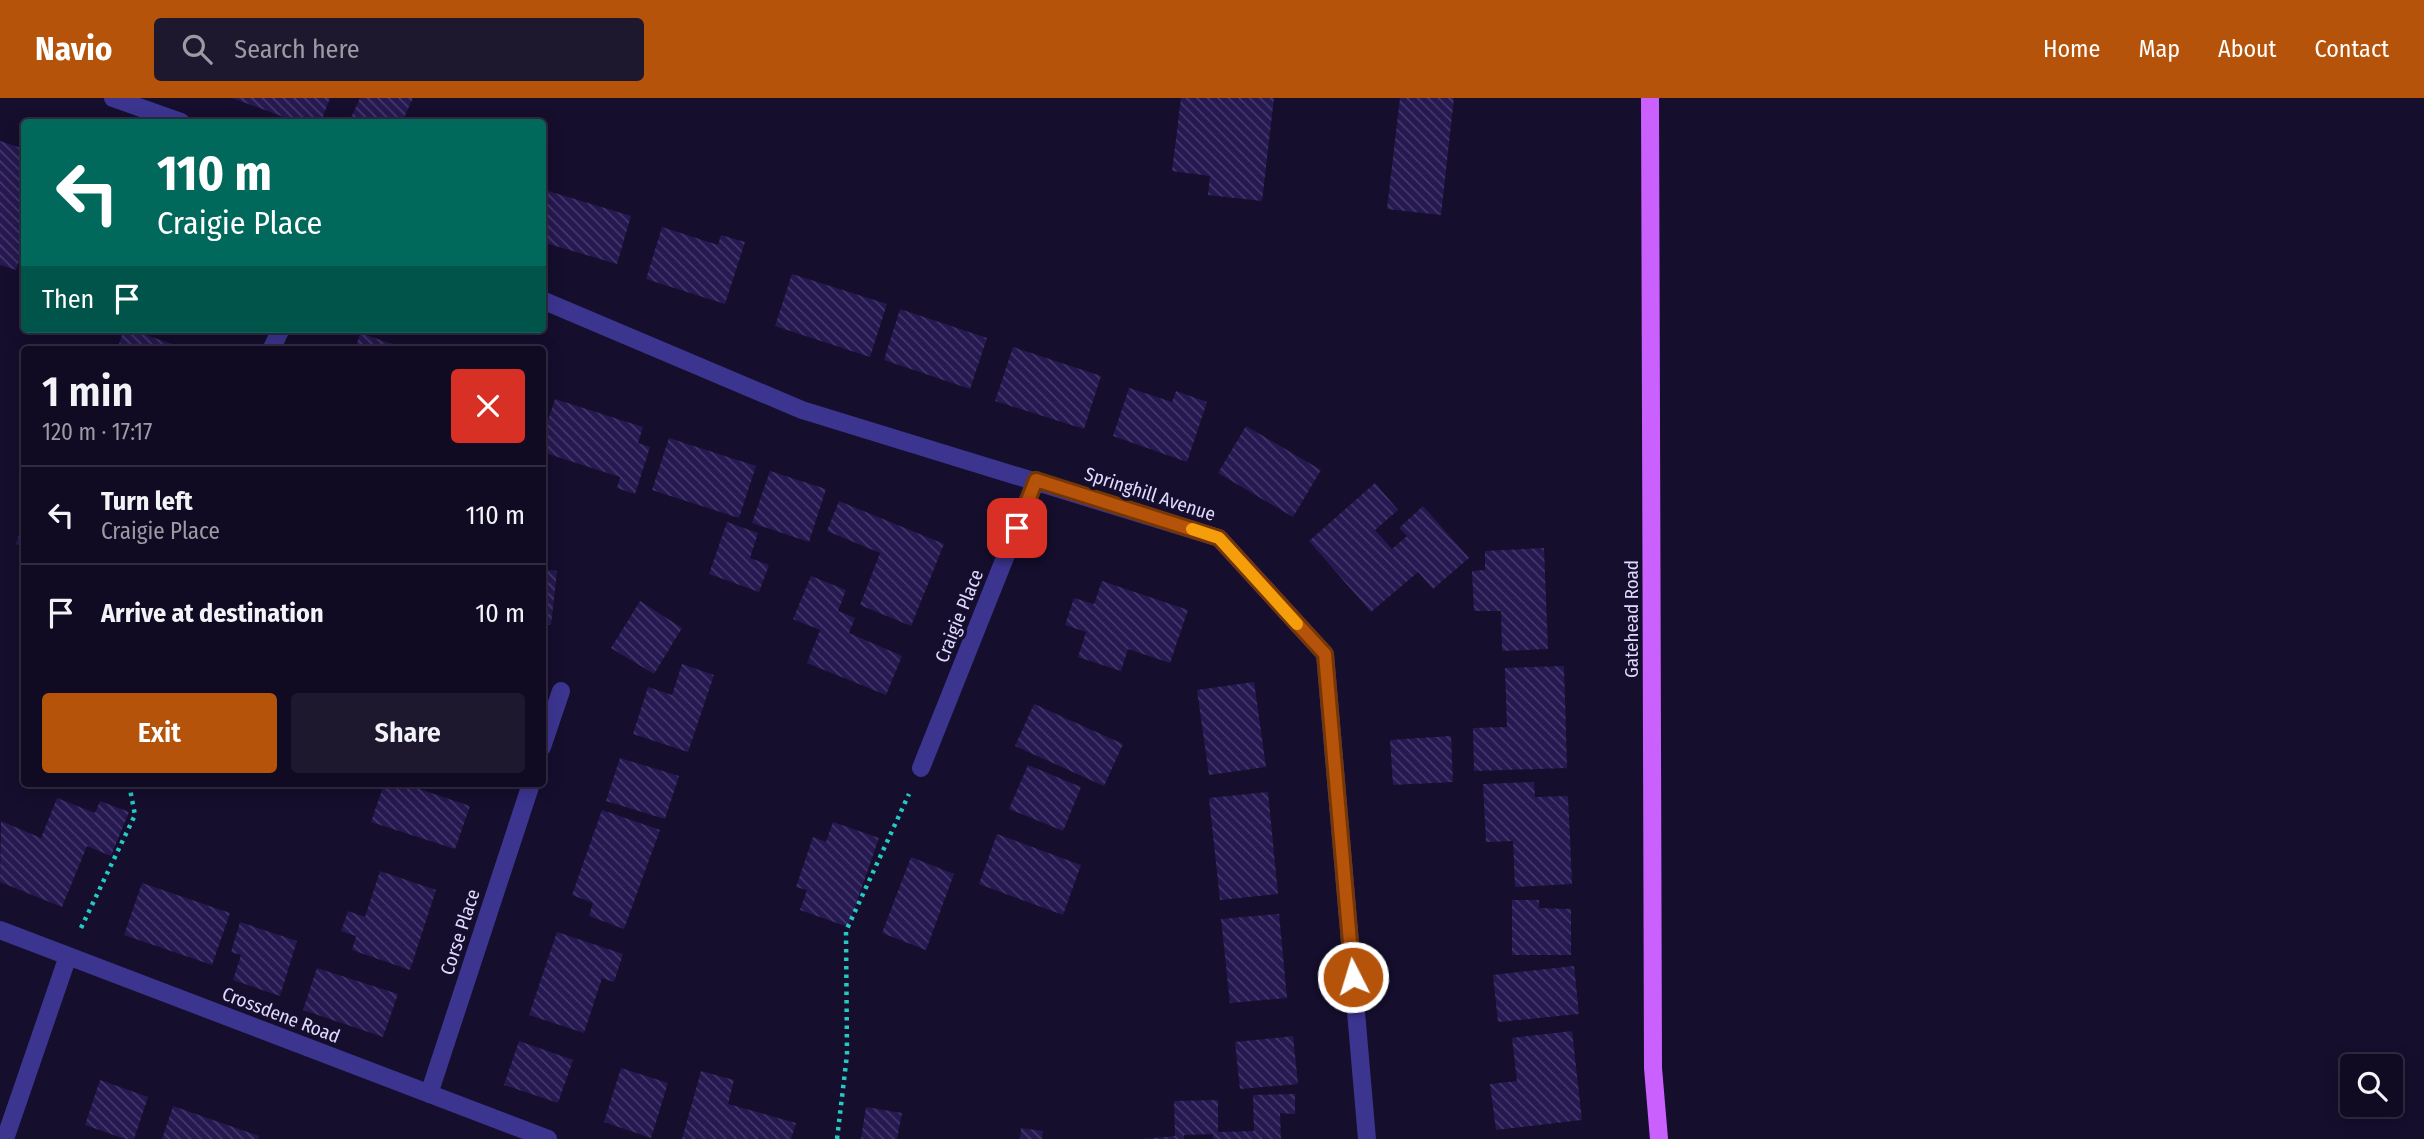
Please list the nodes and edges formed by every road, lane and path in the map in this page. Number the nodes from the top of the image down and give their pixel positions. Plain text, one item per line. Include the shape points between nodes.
1 (113, 98) edge
2 (1650, 98) edge
3 (172, 119) edge
4 (546, 302) edge
5 (1036, 480) junction
6 (561, 691) dead end
7 (546, 735) edge
8 (921, 768) joint
9 (130, 787) edge
10 (529, 787) edge
11 (0, 930) edge
12 (68, 956) junction
13 (429, 1094) junction
14 (5, 1139) edge
15 (548, 1139) edge
16 (837, 1139) edge
17 (1367, 1139) edge
18 (1659, 1139) edge

1 - 3 street
2 - 18 main road, Gatehead Road via 1653,1068
4 - 5 street, Springhill Avenue via 802,410
5 - 8 street, Craigie Place
5 - 17 street, Springhill Avenue via 1219,538 1325,654
6 - 7 street
8 - 16 path via 846,931 847,1055
9 - 12 path via 135,815
10 - 13 street, Corse Place
11 - 12 street, Crossdene Road
12 - 13 street, Crossdene Road
12 - 14 street
13 - 15 street, Crossdene Road

